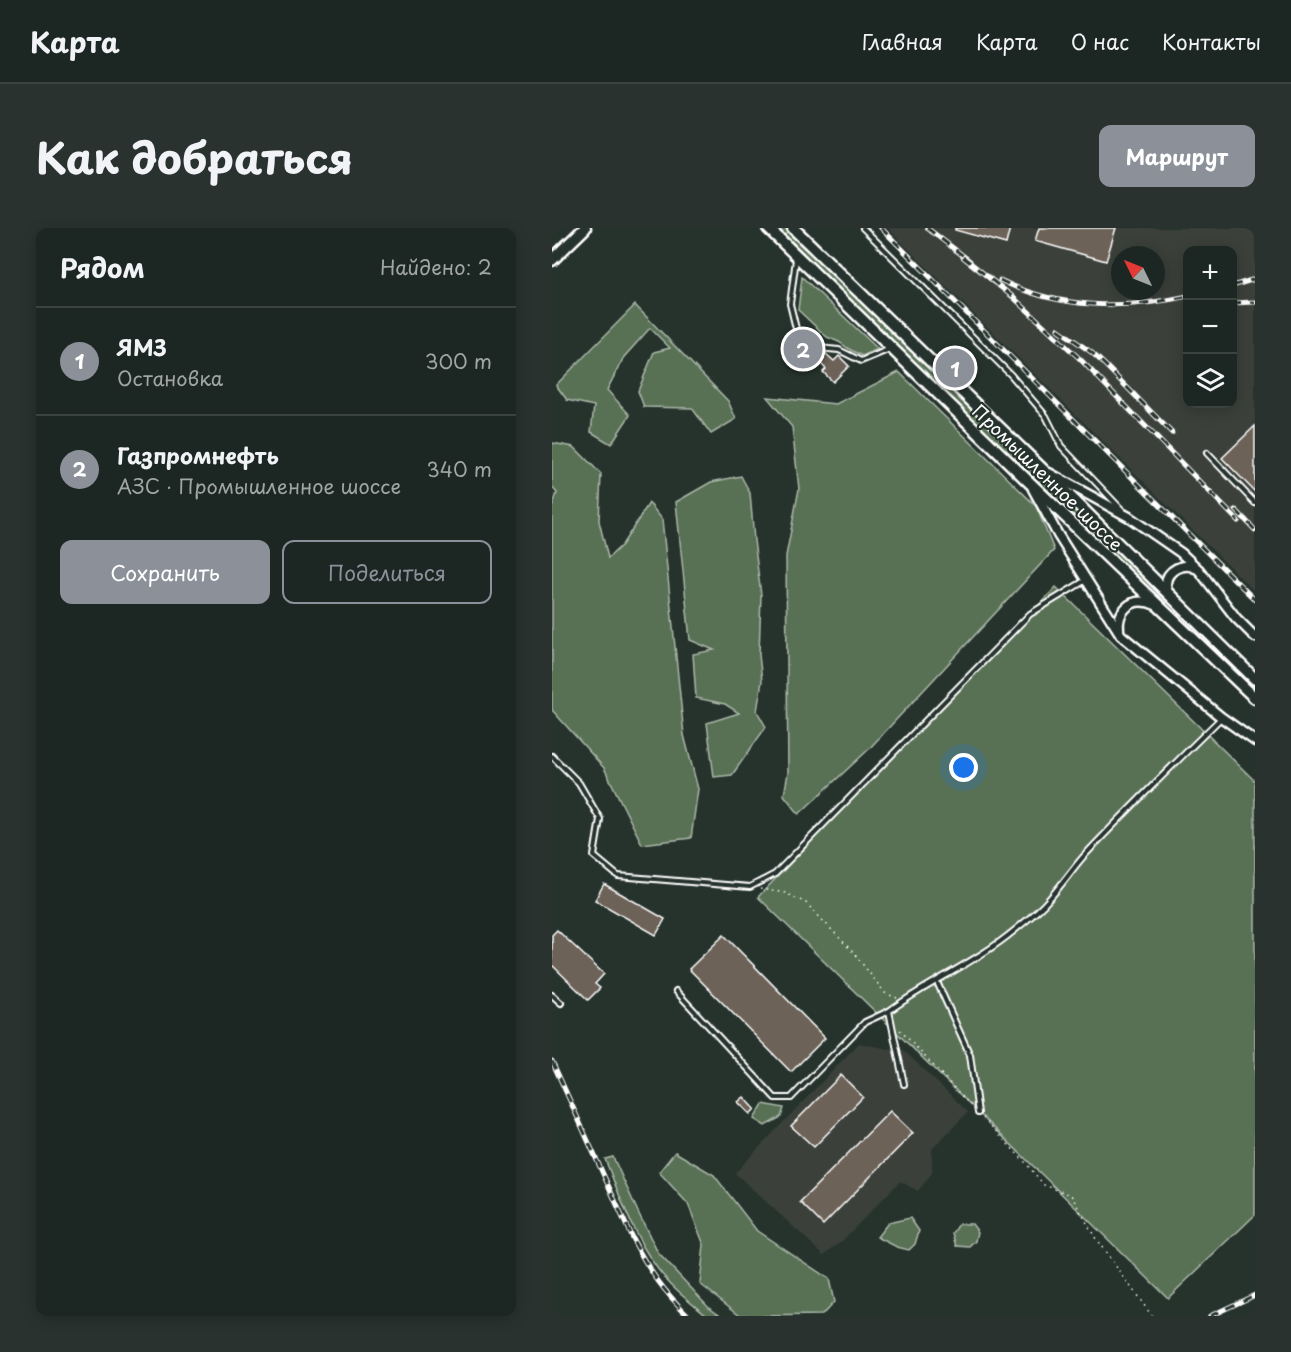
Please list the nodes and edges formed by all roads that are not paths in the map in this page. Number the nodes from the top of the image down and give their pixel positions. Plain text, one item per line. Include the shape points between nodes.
1 (585, 228) edge
2 (768, 228) edge
3 (793, 228) edge
4 (863, 228) edge
5 (796, 255) junction
6 (552, 260) edge
7 (892, 349) junction
8 (1208, 453) dead end
9 (1040, 467) junction
10 (1028, 481) junction
11 (1255, 502) edge
12 (1129, 517) junction
13 (1199, 570) junction
14 (1086, 580) junction
15 (1168, 595) junction
16 (1158, 606) junction
17 (1121, 635) junction
18 (1255, 637) edge
19 (1255, 679) edge
20 (1255, 698) edge
21 (1221, 717) junction
22 (1255, 741) edge
23 (552, 756) edge
24 (937, 982) junction
25 (676, 991) dead end
26 (552, 995) edge
27 (561, 1003) dead end
28 (889, 1011) junction
29 (904, 1084) dead end
30 (978, 1113) road end

1 - 6 main road
2 - 5 main road, Промышленное шоссе
3 - 9 main road, Промышленное шоссе
4 - 12 lane via 1011,375 1046,416 1061,446
5 - 7 main road, Промышленное шоссе
5 - 7 lane via 790,304 798,337 808,348 839,350 861,361
7 - 10 main road, Промышленное шоссе
8 - 11 lane
9 - 12 street
9 - 15 main road, Промышленное шоссе
10 - 14 street
10 - 16 main road, Промышленное шоссе
12 - 13 street
13 - 15 street via 1190,565 1170,573 1166,583
13 - 18 street
14 - 17 street
14 - 23 lane via 1030,614 775,874 750,887 618,876 594,856 600,819 579,783
15 - 19 main road, Промышленное шоссе
16 - 17 street via 1146,602 1126,606 1119,619
16 - 20 main road, Промышленное шоссе
17 - 21 street
21 - 22 street
21 - 24 lane via 1128,810 1036,912 988,951
24 - 28 lane
24 - 30 lane via 970,1055
25 - 28 lane via 775,1098 791,1098 865,1022
26 - 27 lane
28 - 29 lane

